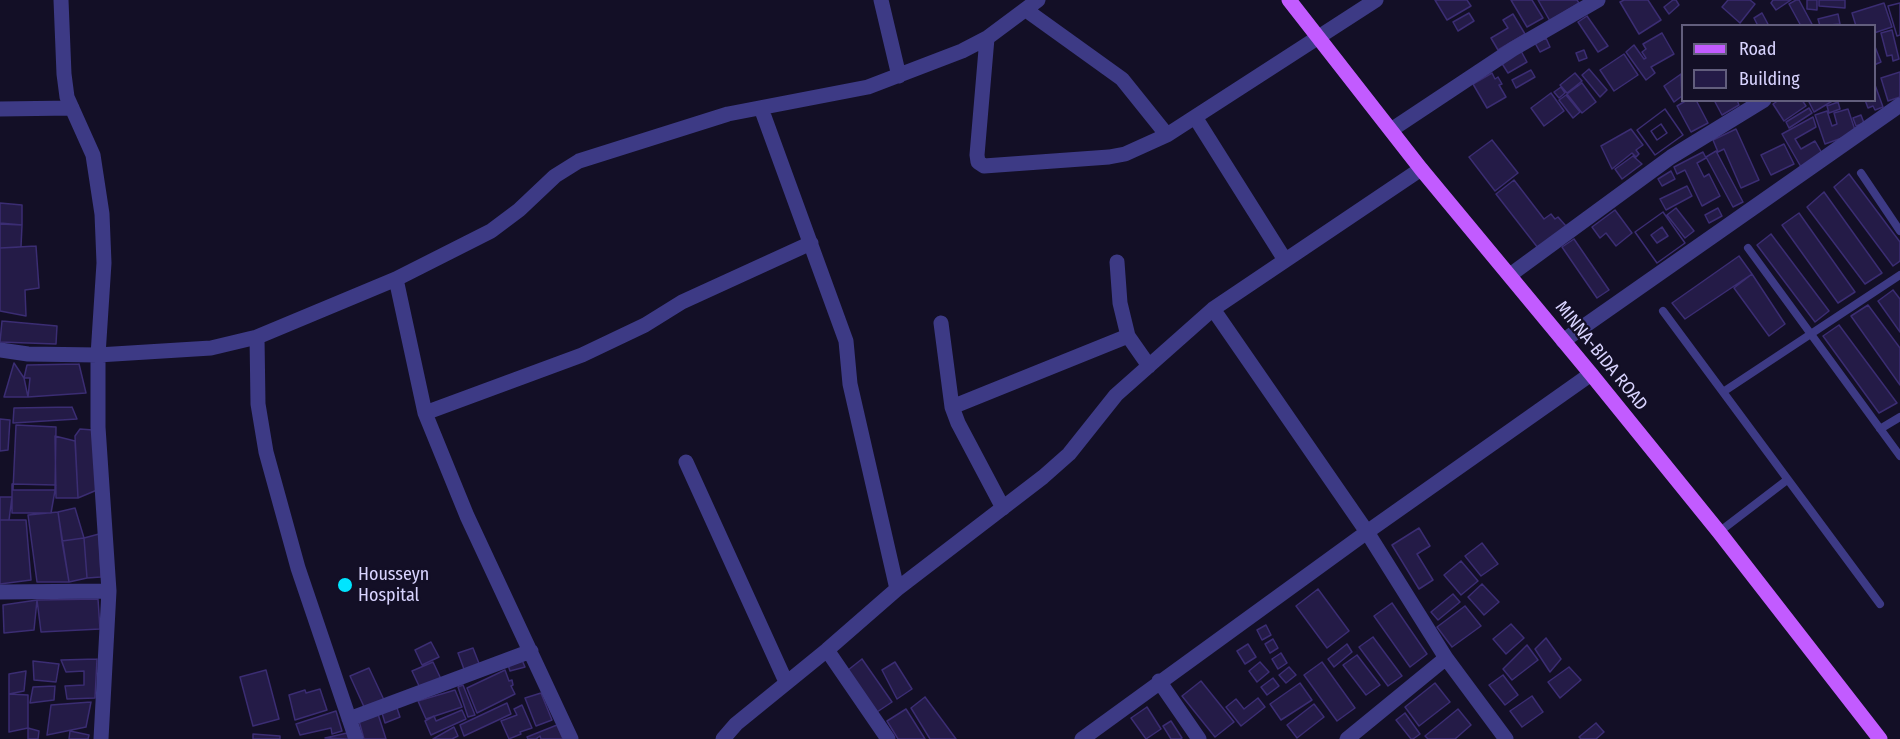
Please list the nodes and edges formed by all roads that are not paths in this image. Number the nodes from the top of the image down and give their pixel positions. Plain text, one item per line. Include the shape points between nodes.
1 (61, 0) edge
2 (881, 0) edge
3 (1038, 0) edge
4 (1289, 0) edge
5 (1376, 0) edge
6 (1598, 0) edge
7 (1026, 10) junction
8 (987, 38) junction
9 (1319, 38) junction
10 (899, 76) junction
11 (1761, 102) edge
12 (1900, 105) edge
13 (72, 108) junction
14 (761, 108) junction
15 (0, 109) edge
16 (1195, 117) junction
17 (1391, 130) junction
18 (1167, 135) junction
19 (1421, 169) junction
20 (1861, 173) dead end
21 (1900, 231) edge
22 (810, 243) junction
23 (1748, 248) dead end
24 (1285, 260) junction
25 (1117, 262) dead end
26 (1510, 275) junction
27 (1900, 275) edge
28 (396, 279) junction
29 (1213, 309) junction
30 (1663, 311) dead end
31 (940, 323) dead end
32 (1810, 333) junction
33 (1128, 336) junction
34 (257, 337) junction
35 (1563, 340) junction
36 (0, 350) edge
37 (98, 355) junction
38 (1149, 366) junction
39 (1591, 374) junction
40 (1723, 392) junction
41 (952, 407) junction
42 (425, 413) junction
43 (1900, 417) edge
44 (1880, 429) junction
45 (1900, 456) edge
46 (686, 462) dead end
47 (1788, 480) junction
48 (1003, 508) junction
49 (1366, 532) junction
50 (1719, 532) junction
51 (897, 589) junction
52 (109, 591) junction
53 (0, 592) edge
54 (1880, 604) dead end
55 (827, 650) junction
56 (531, 651) junction
57 (1446, 658) junction
58 (1159, 681) junction
59 (786, 682) junction
60 (349, 719) junction
61 (101, 739) edge
62 (356, 739) edge
63 (572, 739) edge
64 (723, 739) edge
65 (888, 739) edge
66 (1082, 739) edge
67 (1199, 739) edge
68 (1349, 739) edge
69 (1506, 739) edge
70 (1880, 739) edge

1 - 13 street via 64,74
2 - 10 street
3 - 7 street
4 - 9 main road, MINNA-BIDA ROAD
5 - 9 street
6 - 17 street via 1513,49
7 - 8 street
7 - 18 street via 1122,78
8 - 10 street
8 - 18 street via 976,155 984,166 1109,157
9 - 16 street
9 - 17 main road, MINNA-BIDA ROAD
10 - 14 street via 868,87
11 - 26 street via 1671,157
12 - 35 street
13 - 15 street
13 - 37 street via 93,155 102,214 104,263
14 - 22 street
14 - 28 street via 728,114 579,161 555,176 491,231
16 - 18 street
16 - 24 street
17 - 19 main road, MINNA-BIDA ROAD
19 - 24 street
19 - 26 main road, MINNA-BIDA ROAD
20 - 21 lane
22 - 42 street via 691,298 582,355
22 - 51 street via 846,341 850,384
23 - 32 lane
24 - 29 street
25 - 33 street via 1120,303
26 - 35 main road, MINNA-BIDA ROAD
27 - 32 lane
28 - 34 street
28 - 42 street
29 - 38 street
29 - 49 street
30 - 40 lane
31 - 41 street
32 - 40 lane
32 - 44 lane
33 - 38 street
33 - 41 street
34 - 37 street via 211,348
34 - 60 street via 258,404 266,452 298,568
35 - 39 main road, MINNA-BIDA ROAD
36 - 37 street
37 - 52 street via 98,427
38 - 48 street via 1116,395 1069,454
39 - 49 street
39 - 50 main road, MINNA-BIDA ROAD
40 - 47 lane
41 - 48 street
42 - 56 street via 467,516
43 - 44 lane
44 - 45 lane
46 - 59 street
47 - 50 lane
47 - 54 lane
48 - 51 street
49 - 57 street
49 - 58 street
50 - 70 main road, MINNA-BIDA ROAD
51 - 55 street
52 - 53 street
52 - 61 street
55 - 59 street
55 - 65 street
56 - 60 street
56 - 63 street
57 - 68 street
57 - 69 street
58 - 66 street
58 - 67 street
59 - 64 street
60 - 62 street

